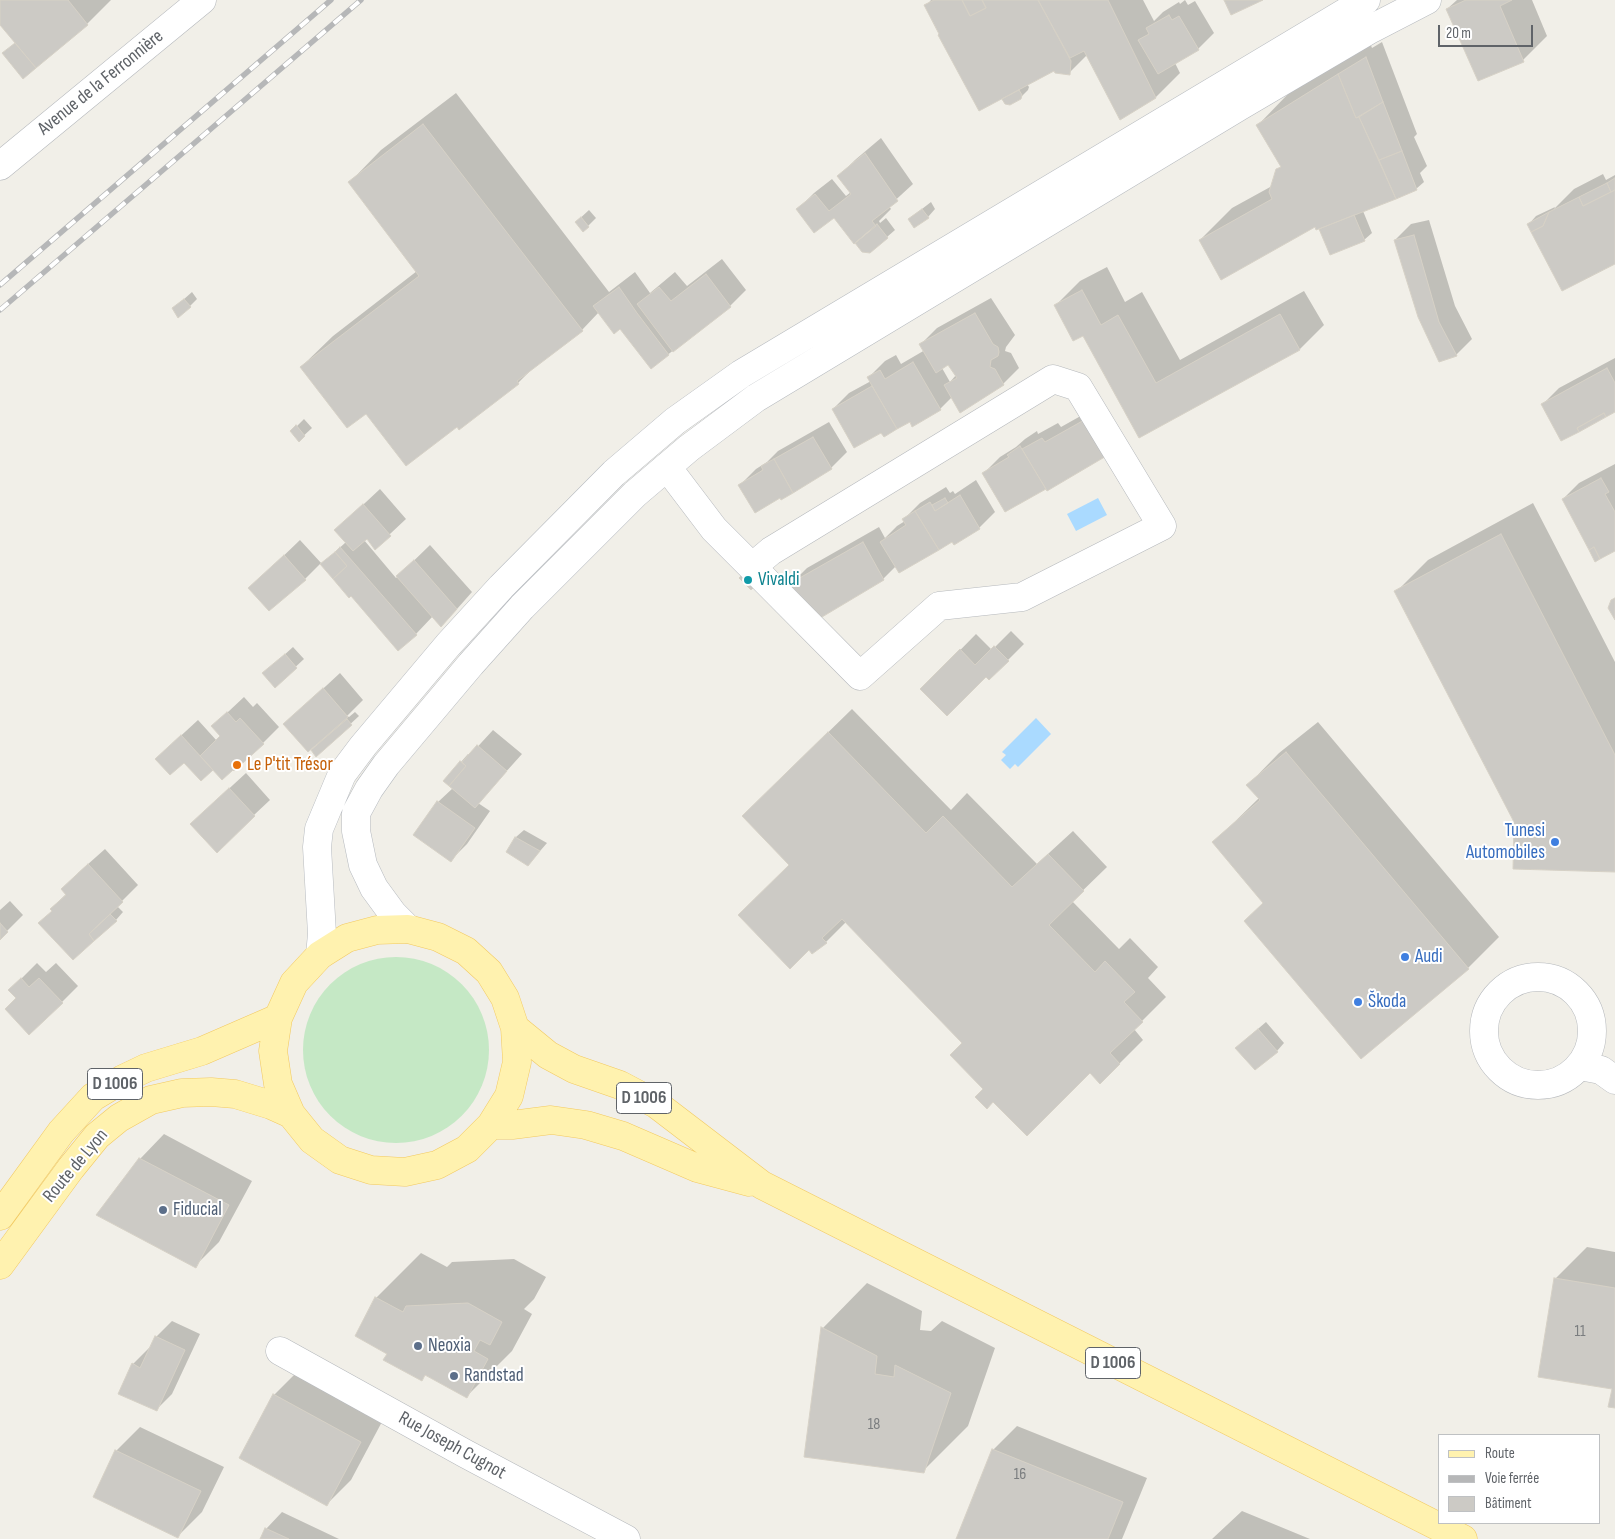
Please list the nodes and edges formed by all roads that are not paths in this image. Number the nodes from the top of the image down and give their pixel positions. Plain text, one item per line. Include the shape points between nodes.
1 (202, 0) edge
2 (1366, 0) edge
3 (1427, 0) edge
4 (0, 166) edge
5 (667, 468) junction
6 (752, 567) junction
7 (408, 929) junction
8 (320, 955) junction
9 (278, 1018) junction
10 (515, 1028) junction
11 (1580, 1066) dead end
12 (1615, 1080) edge
13 (291, 1114) junction
14 (491, 1125) junction
15 (762, 1185) junction
16 (0, 1216) edge
17 (0, 1265) edge
18 (280, 1351) dead end
19 (626, 1539) edge
20 (1463, 1539) edge

1 - 4 main road, Avenue de la Ferronnière
2 - 8 main road via 742,374 675,421 614,473 494,594 374,732 342,774 319,829
3 - 5 main road via 1240,106 756,398
5 - 6 main road via 714,529
5 - 7 main road via 635,494 522,607 421,722 369,789 356,813 363,865 374,888
6 - 6 main road via 860,676 939,606 1022,597 1162,526 1078,387 1053,379 771,551
7 - 8 main road via 377,930 347,938
7 - 10 main road via 438,937 466,951 489,972 505,998
8 - 9 main road via 294,983
9 - 13 main road via 273,1051 278,1084
9 - 16 main road, Route de Lyon / D 1006 via 202,1051 146,1068 93,1097 61,1132
10 - 14 main road via 515,1071 508,1096
10 - 15 main road, D 1006 via 574,1069 620,1085 656,1104
11 - 12 main road via 1601,1070
13 - 14 main road via 312,1140 340,1160 371,1170 405,1172 437,1165 467,1149
13 - 17 main road, Route de Lyon / D 1006 via 235,1094 182,1093 151,1100 97,1136
14 - 15 main road, D 1006 via 551,1120 586,1125 623,1136 697,1168
15 - 20 main road, D 1006
18 - 19 main road, Rue Joseph Cugnot

